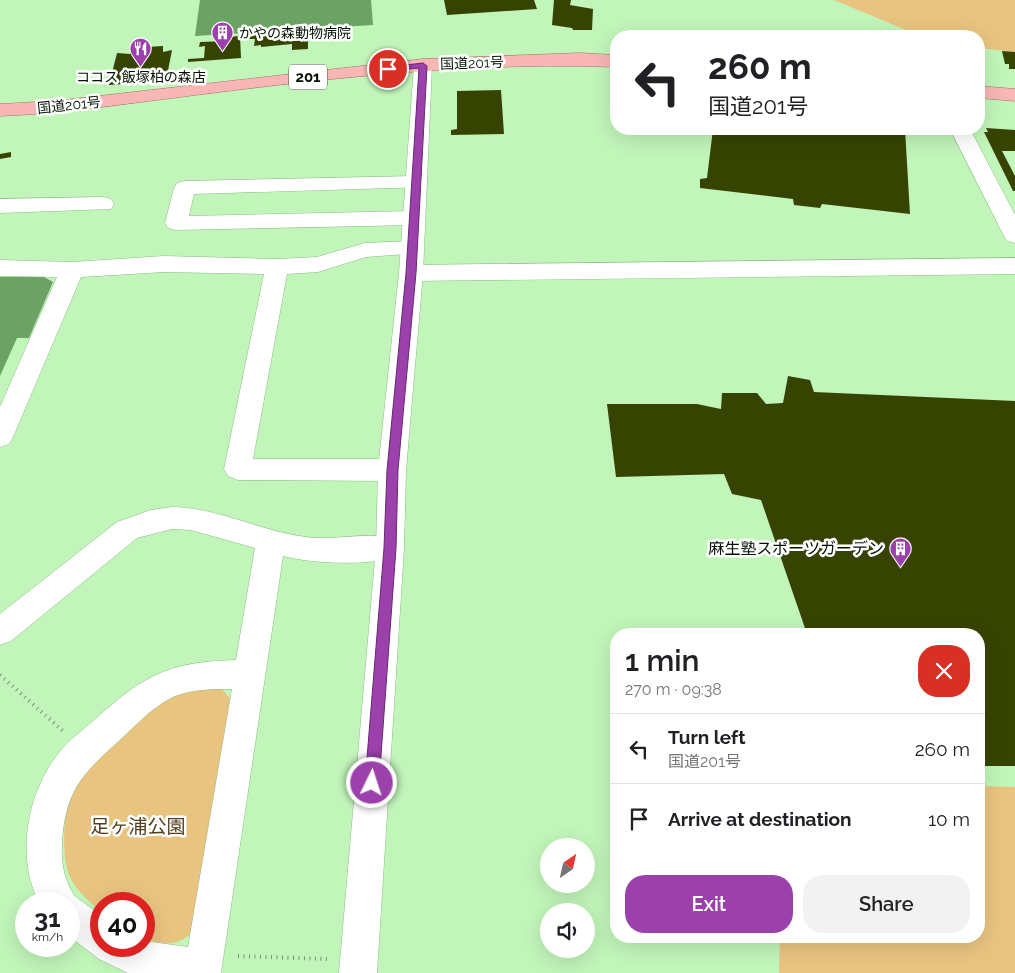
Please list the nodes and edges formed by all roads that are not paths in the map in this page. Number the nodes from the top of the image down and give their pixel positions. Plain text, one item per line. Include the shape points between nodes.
1 (610, 61) edge
2 (423, 66) junction
3 (985, 92) edge
4 (1015, 95) edge
5 (0, 110) edge
6 (963, 135) edge
7 (416, 182) junction
8 (103, 204) dead end
9 (0, 206) edge
10 (414, 218) junction
11 (1013, 230) edge
12 (412, 260) junction
13 (277, 266) junction
14 (1015, 266) edge
15 (0, 268) edge
16 (72, 270) junction
17 (0, 437) edge
18 (392, 470) junction
19 (271, 541) junction
20 (390, 548) junction
21 (0, 632) edge
22 (250, 674) junction
23 (53, 892) edge
24 (80, 921) edge
25 (90, 930) edge
26 (136, 957) edge
27 (203, 965) edge
28 (358, 973) edge

1 - 2 highway, 国道201号 / 201 via 580,59
2 - 5 highway, 国道201号 / 201 via 55,107
2 - 7 street
3 - 4 highway
6 - 11 street
7 - 10 street
7 - 10 street via 185,188 176,222
8 - 9 street
10 - 12 street
12 - 13 street via 365,250 318,264
12 - 14 street
12 - 18 street
13 - 16 street via 164,264
13 - 18 street via 238,468
15 - 16 street
16 - 17 street
18 - 20 street
19 - 20 street via 316,549
19 - 21 street via 199,518 147,521 127,530
19 - 22 street
20 - 28 street
22 - 23 street via 194,676 164,686 140,700 84,750 58,784 46,818 44,854 48,883
22 - 27 street
24 - 25 street
26 - 27 street via 158,965

